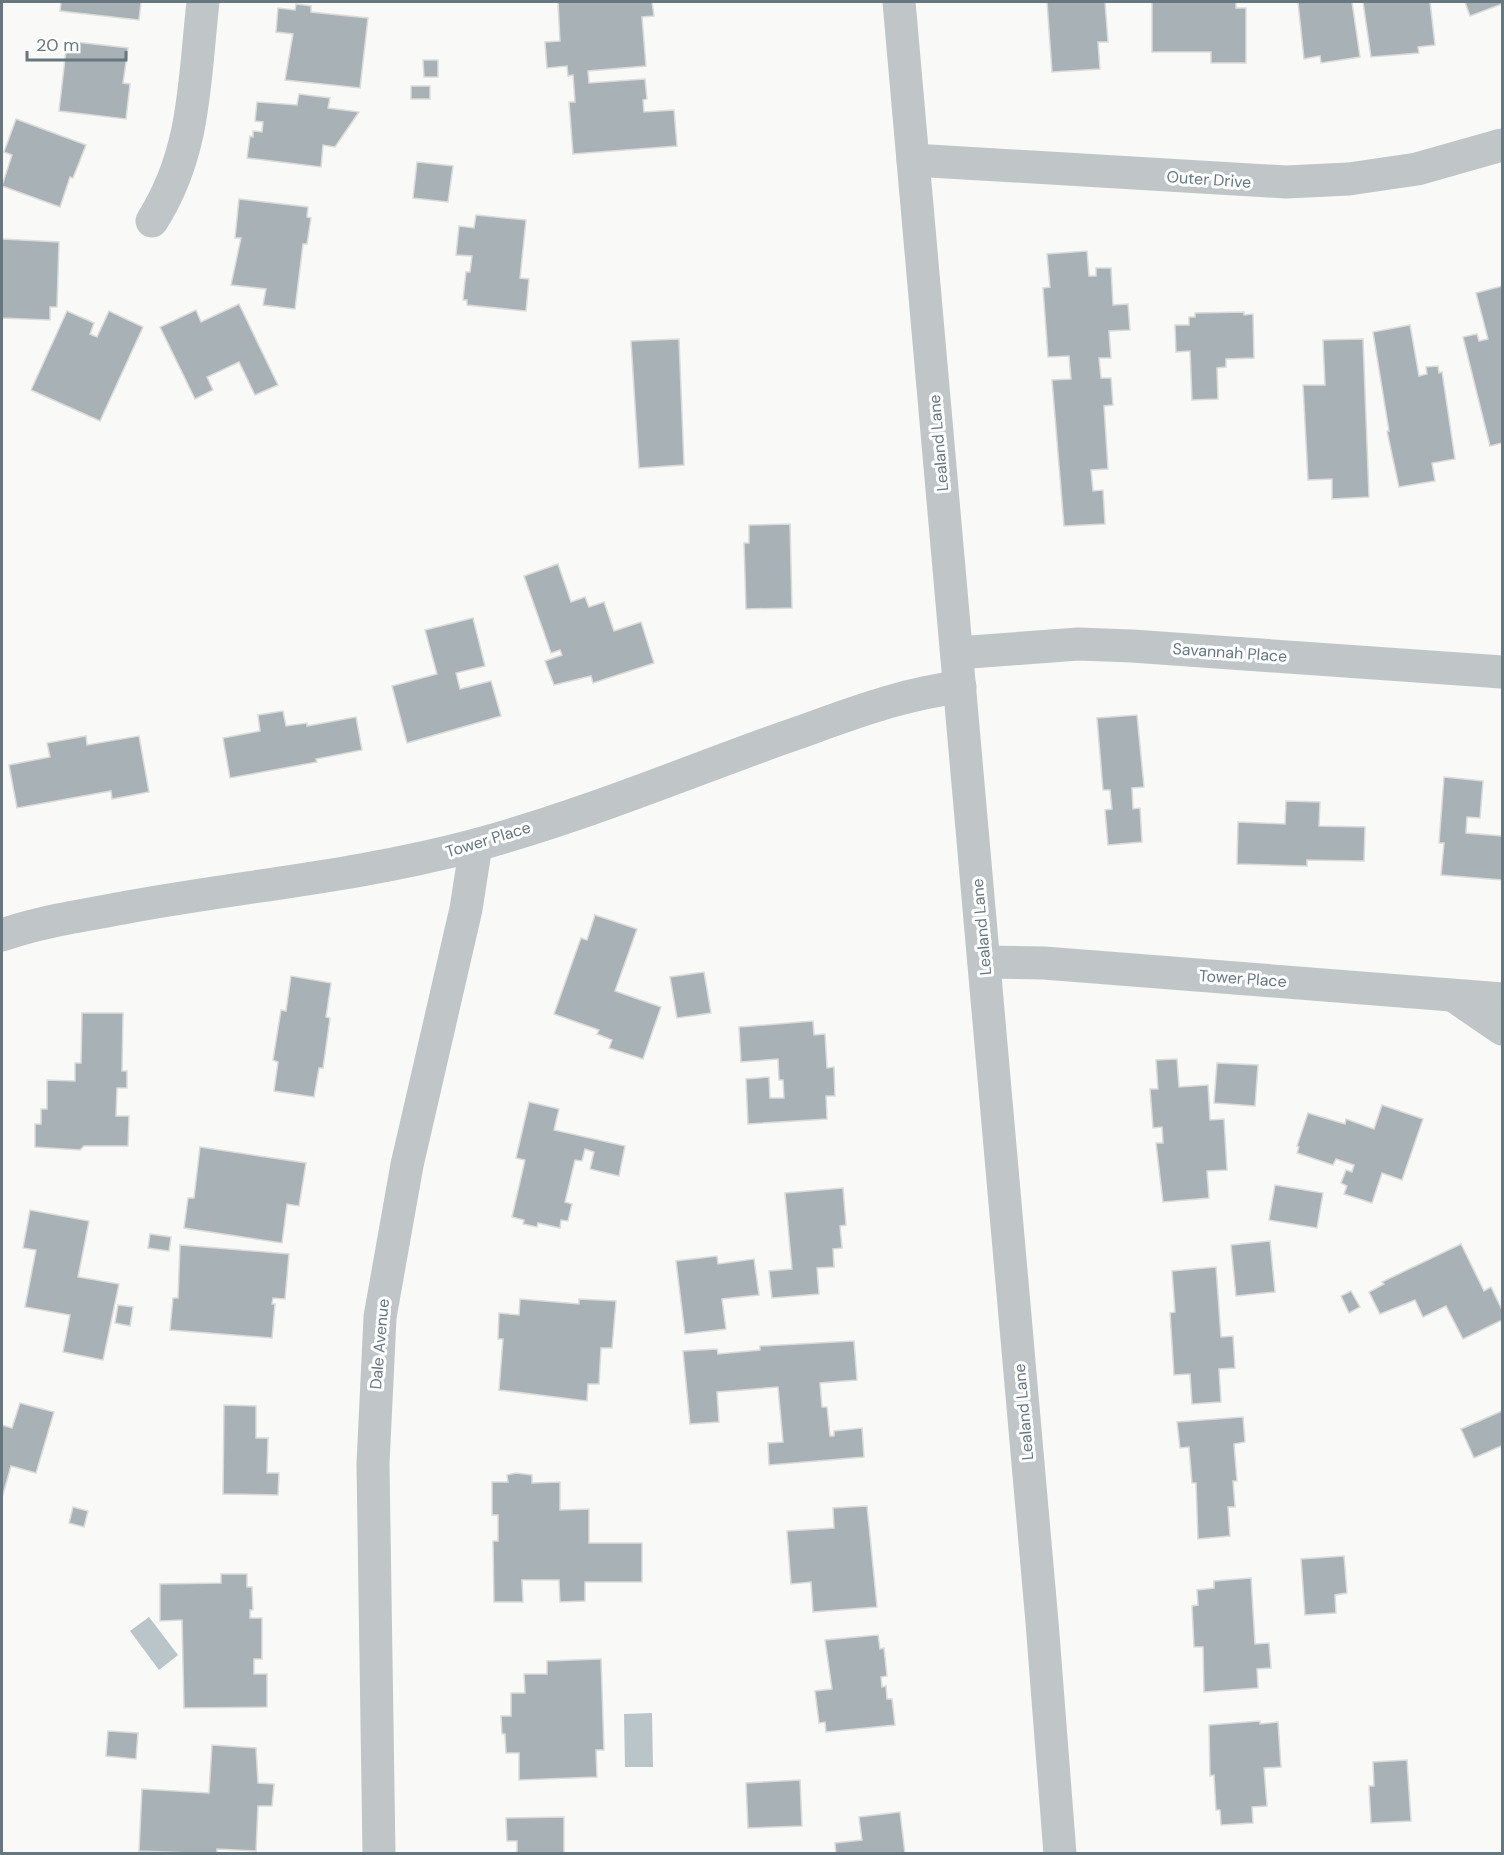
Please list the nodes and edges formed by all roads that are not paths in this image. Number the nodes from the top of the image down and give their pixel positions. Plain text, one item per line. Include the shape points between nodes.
1 (203, 2) edge
2 (899, 2) edge
3 (1503, 145) edge
4 (913, 160) junction
5 (152, 221) dead end
6 (957, 653) junction
7 (1503, 672) edge
8 (960, 687) junction
9 (476, 845) junction
10 (2, 935) edge
11 (984, 962) junction
12 (1451, 994) junction
13 (1503, 999) edge
14 (1503, 1029) edge
15 (379, 1854) edge
16 (1060, 1854) edge

1 - 5 street via 185,148 169,194
2 - 4 street, Lealand Lane
3 - 4 street, Outer Drive via 1410,170 1349,179 1286,182
4 - 6 street, Lealand Lane
6 - 7 street, Savannah Place via 1078,644
6 - 8 street, Lealand Lane
8 - 9 street, Tower Place via 887,701
8 - 11 street, Lealand Lane
9 - 10 street, Tower Place via 352,872 87,915
9 - 15 street, Dale Avenue via 466,909 407,1165 381,1317 373,1464
11 - 12 street, Tower Place via 1044,963
11 - 16 street, Lealand Lane
12 - 13 street, Tower Place
12 - 14 street

